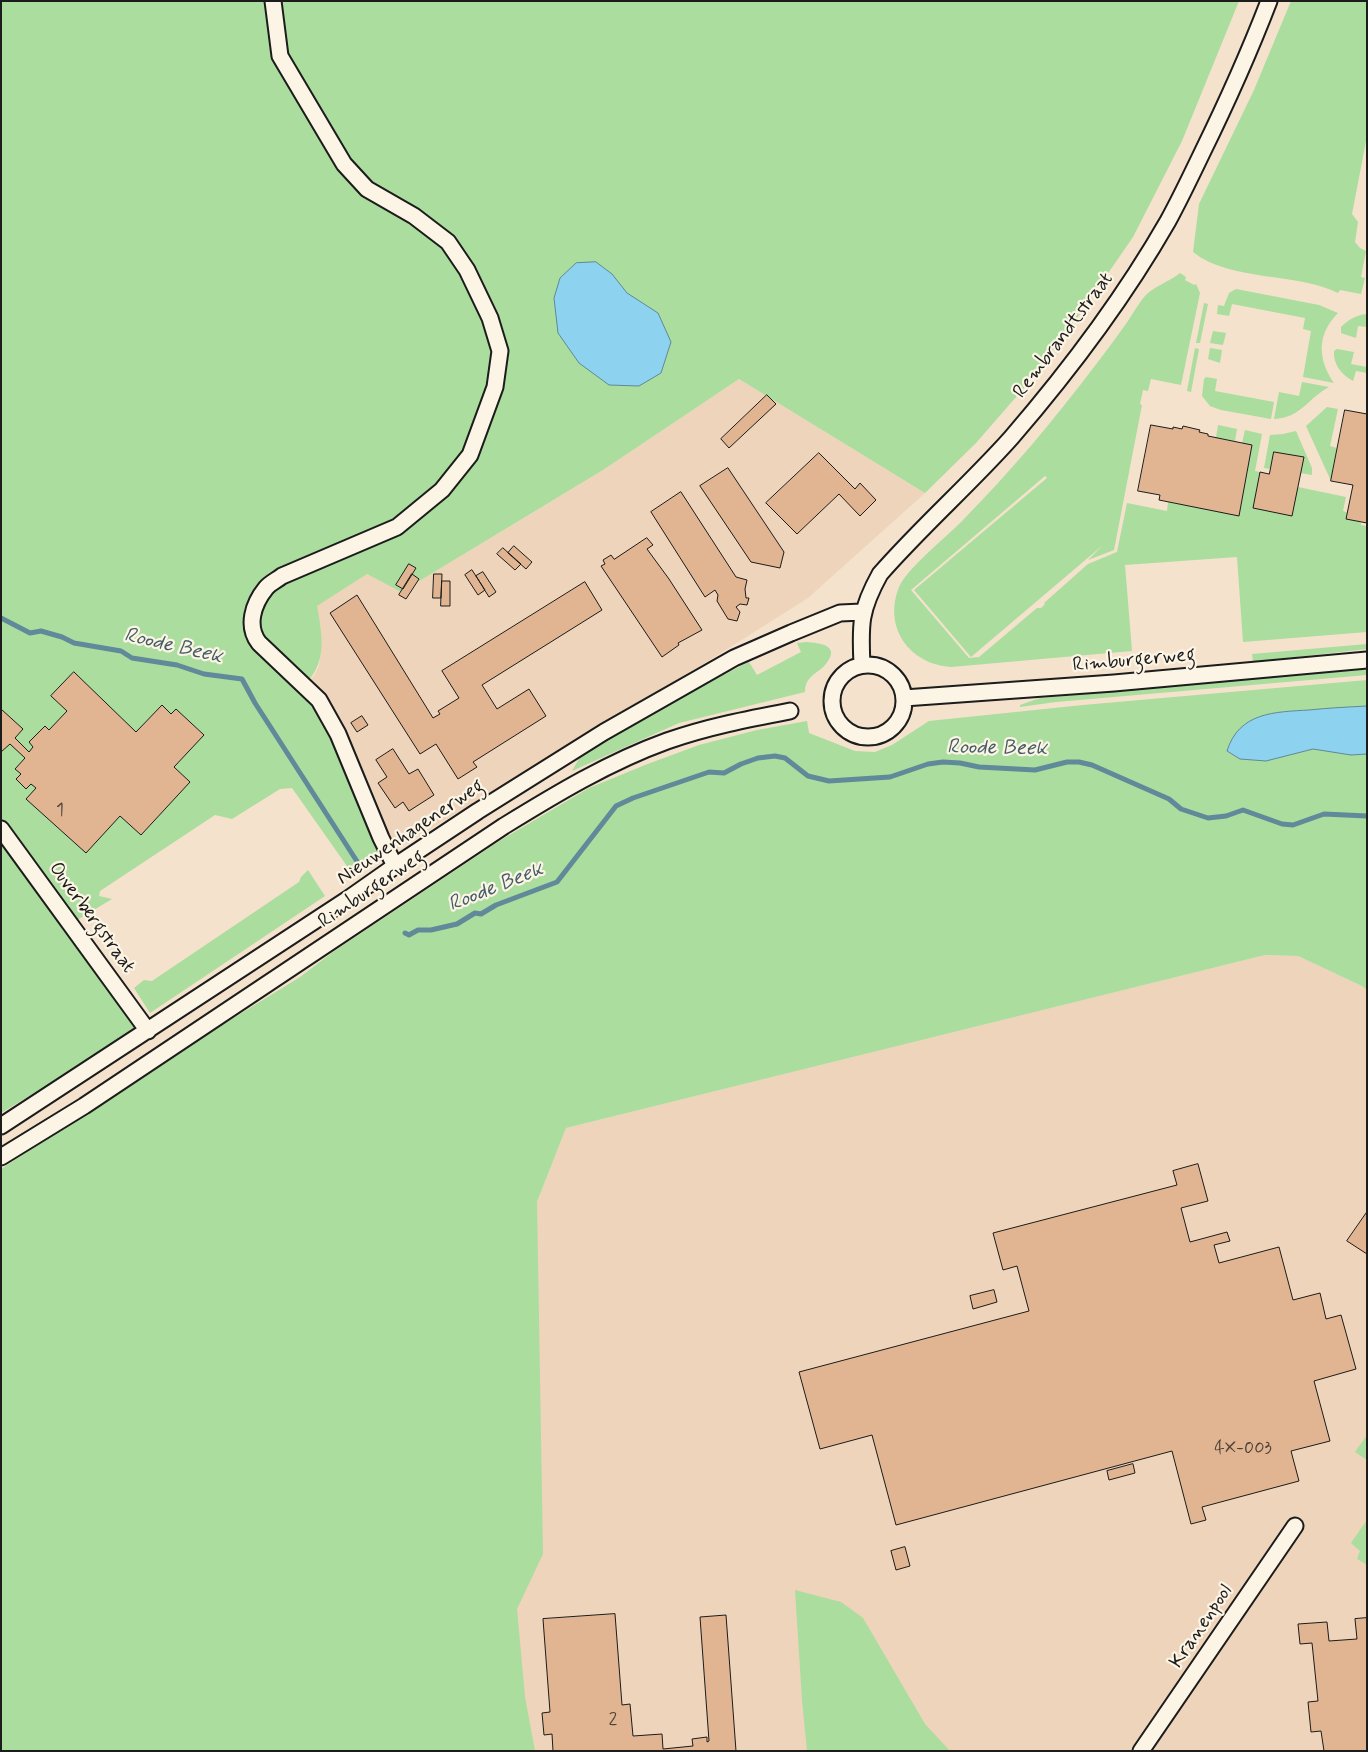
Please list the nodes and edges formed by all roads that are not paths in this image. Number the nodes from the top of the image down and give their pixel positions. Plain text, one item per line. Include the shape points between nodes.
1 (273, 1) edge
2 (1268, 1) edge
3 (862, 612) junction
4 (1367, 660) edge
5 (862, 665) junction
6 (904, 698) junction
7 (790, 711) dead end
8 (1, 829) edge
9 (395, 866) junction
10 (148, 1031) junction
11 (1, 1126) edge
12 (1, 1157) edge
13 (1295, 1526) dead end
14 (1141, 1751) edge

1 - 9 street via 280,56 344,164 367,189 414,216 448,242 467,270 490,318 500,351 496,387 470,455 442,490 396,527 282,576 267,587 257,602 251,623 253,635 259,643 319,700 338,734
2 - 3 street, Rembrandtstraat via 1221,114 1168,219 1136,272 1012,437 880,574
3 - 5 street, Rembrandtstraat
3 - 9 street, Nieuwenhagenerweg via 840,613 734,658 604,732
4 - 6 street, Rimburgerweg
5 - 6 street via 872,664 891,672 902,688
5 - 6 street via 845,672 834,687 833,713 843,728 867,737 884,734 897,723
7 - 12 street, Rimburgerweg via 666,742 611,765 560,792 84,1106
8 - 10 street, Ouverbergstraat
9 - 10 street, Nieuwenhagenerweg
10 - 11 street, Nieuwenhagenerweg
13 - 14 street, Kranenpool

